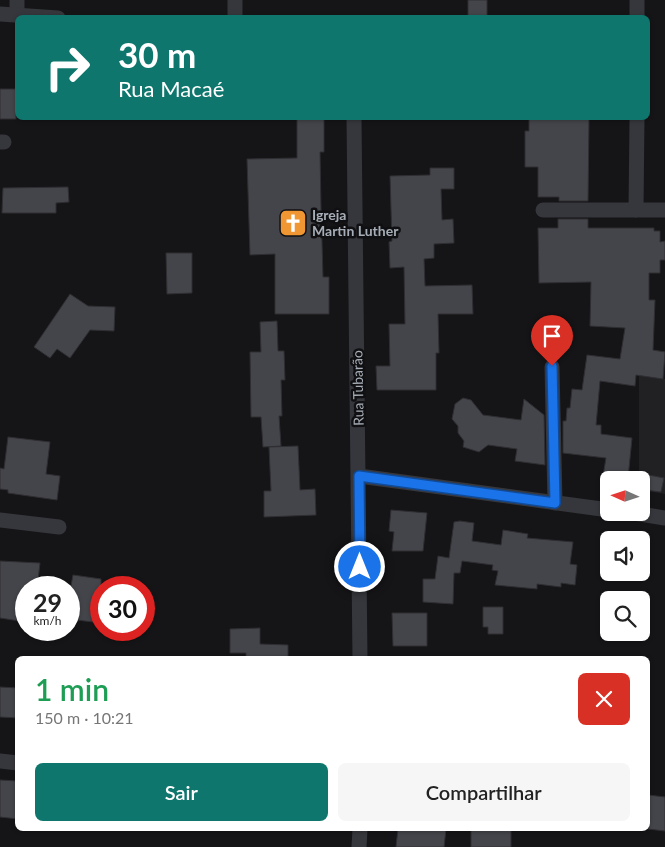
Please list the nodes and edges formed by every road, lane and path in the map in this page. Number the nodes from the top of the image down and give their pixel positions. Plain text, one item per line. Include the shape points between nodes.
1 (235, 0) edge
2 (637, 0) edge
3 (17, 8) edge
4 (0, 14) edge
5 (46, 15) edge
6 (235, 15) edge
7 (637, 15) edge
8 (354, 120) edge
9 (637, 120) edge
10 (543, 210) dead end
11 (636, 210) junction
12 (665, 210) edge
13 (552, 366) dead end
14 (359, 476) junction
15 (555, 503) junction
16 (600, 509) edge
17 (650, 516) edge
18 (665, 518) edge
19 (0, 520) edge
20 (59, 527) dead end
21 (360, 656) edge
22 (0, 762) edge
23 (15, 763) edge
24 (360, 831) edge
25 (359, 847) edge

1 - 6 street
2 - 7 street
3 - 4 street
3 - 5 street
8 - 14 street, Rua Tubarão
9 - 11 street
10 - 11 street
11 - 12 street
13 - 15 street
14 - 15 street
14 - 21 street, Rua Tubarão
15 - 16 street
17 - 18 street
19 - 20 street
22 - 23 street
24 - 25 street

